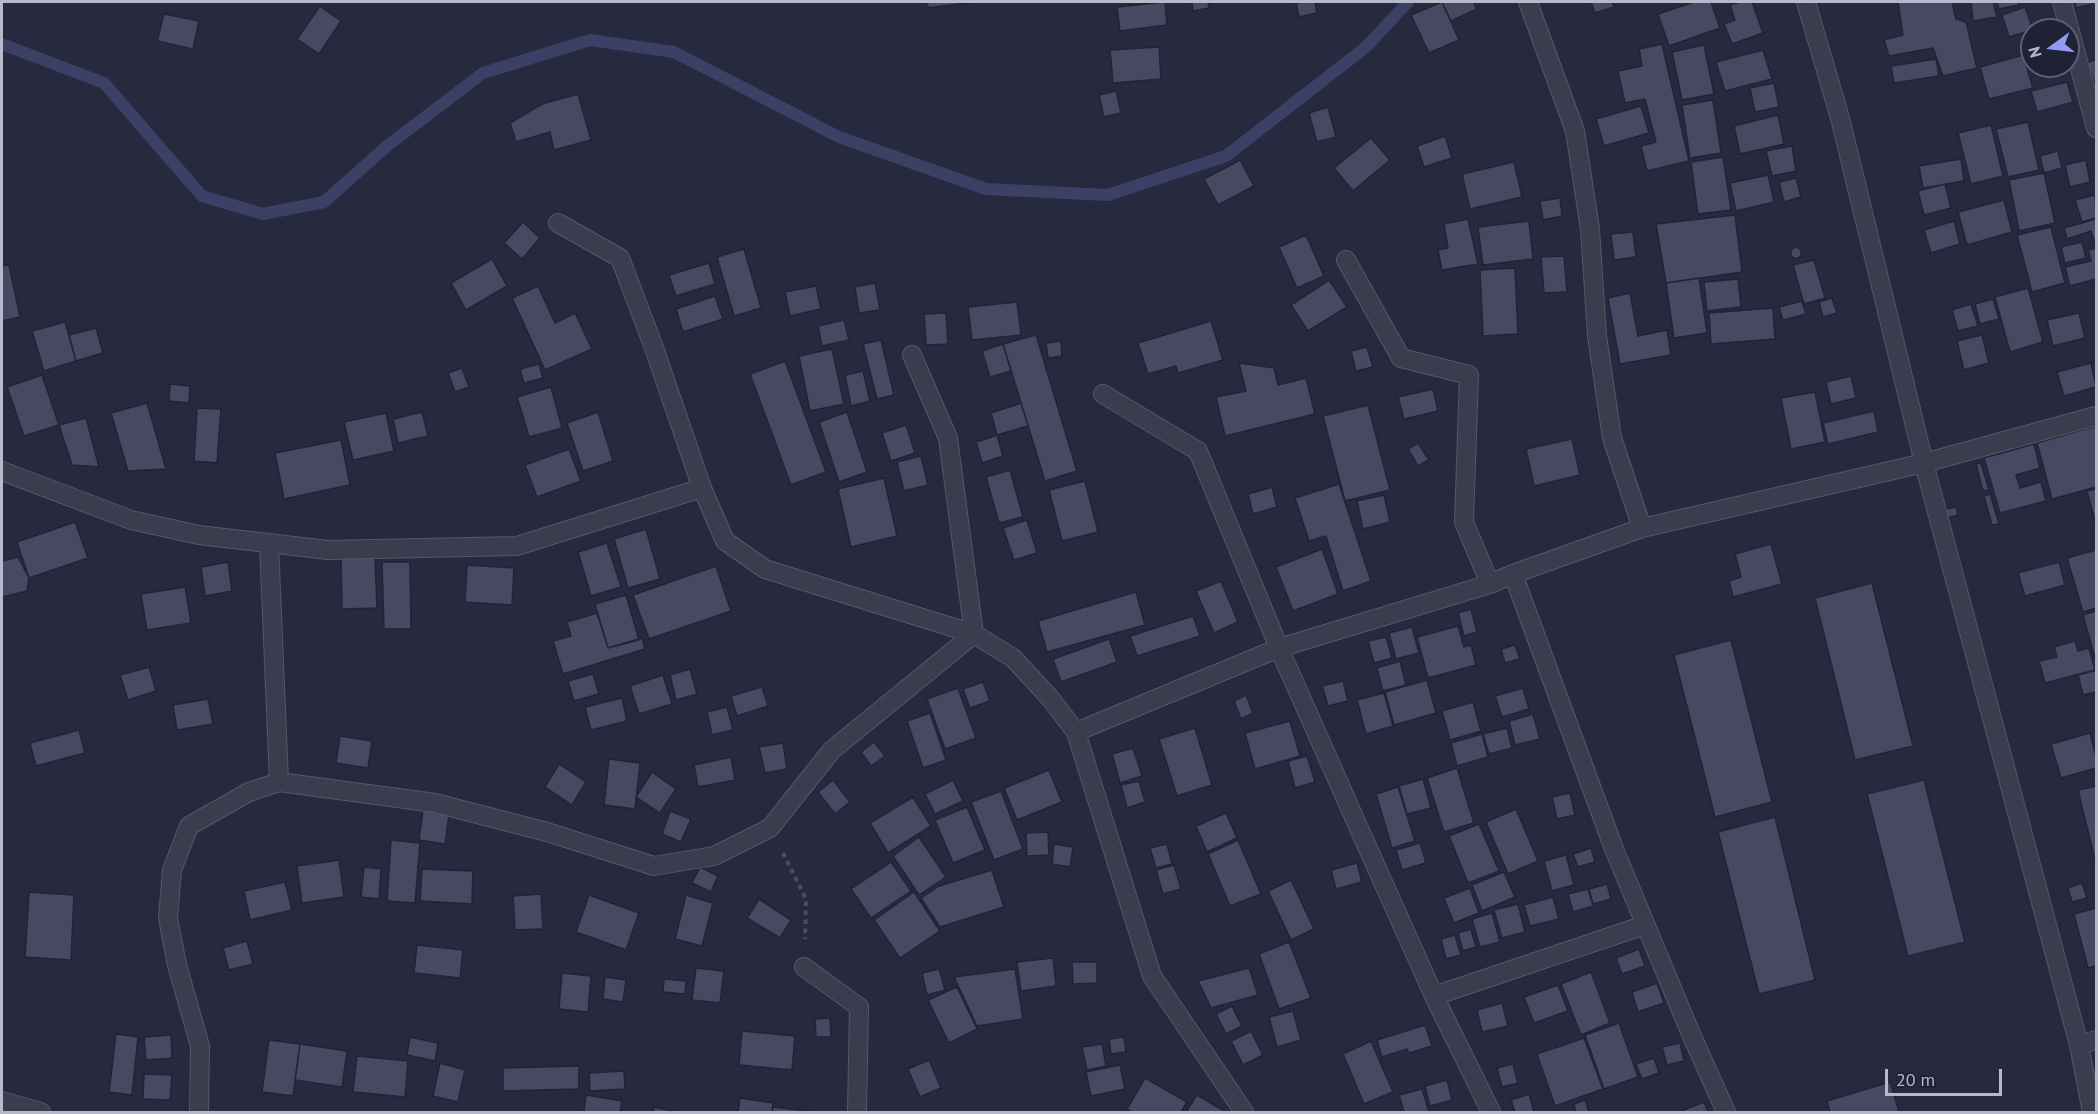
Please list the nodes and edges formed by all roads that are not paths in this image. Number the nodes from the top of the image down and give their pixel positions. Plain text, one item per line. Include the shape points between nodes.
1 (1528, 2) edge
2 (1806, 2) edge
3 (2062, 2) edge
4 (2097, 128) edge
5 (558, 223) dead end
6 (1346, 260) dead end
7 (912, 355) dead end
8 (1103, 394) dead end
9 (2097, 416) edge
10 (1924, 463) junction
11 (2, 471) edge
12 (702, 488) junction
13 (1642, 528) junction
14 (269, 544) junction
15 (1513, 574) junction
16 (1490, 584) junction
17 (974, 634) junction
18 (1279, 648) junction
19 (1076, 732) junction
20 (279, 782) junction
21 (1645, 925) junction
22 (804, 967) road end
23 (1434, 996) junction
24 (2088, 1043) edge
25 (2, 1101) edge
26 (41, 1113) edge
27 (199, 1113) edge
28 (857, 1113) edge
29 (1244, 1113) edge
30 (1491, 1113) edge
31 (1726, 1113) edge
32 (2092, 1113) edge

1 - 13 street via 1575,131 1590,229 1597,336 1612,438
2 - 10 street via 1840,118
3 - 4 street
5 - 12 street via 620,258
6 - 16 street via 1401,358 1469,375 1464,522
7 - 17 street via 948,438
8 - 18 street via 1198,451
9 - 10 street
10 - 13 street
10 - 24 street
11 - 14 street via 130,520 199,535
12 - 14 street via 517,546 328,550
12 - 17 street via 725,541 765,568
13 - 15 street
14 - 20 street
15 - 16 street
15 - 21 street
16 - 18 street
17 - 19 street via 1012,658
17 - 20 street via 832,750 770,828 714,856 654,866 547,832 435,803
18 - 19 street
18 - 23 street
19 - 29 street via 1152,976
20 - 27 street via 249,792 189,826 172,870 168,918 200,1046
21 - 23 street
21 - 31 street
22 - 28 street via 859,1007
23 - 30 street
24 - 32 street
25 - 26 street

